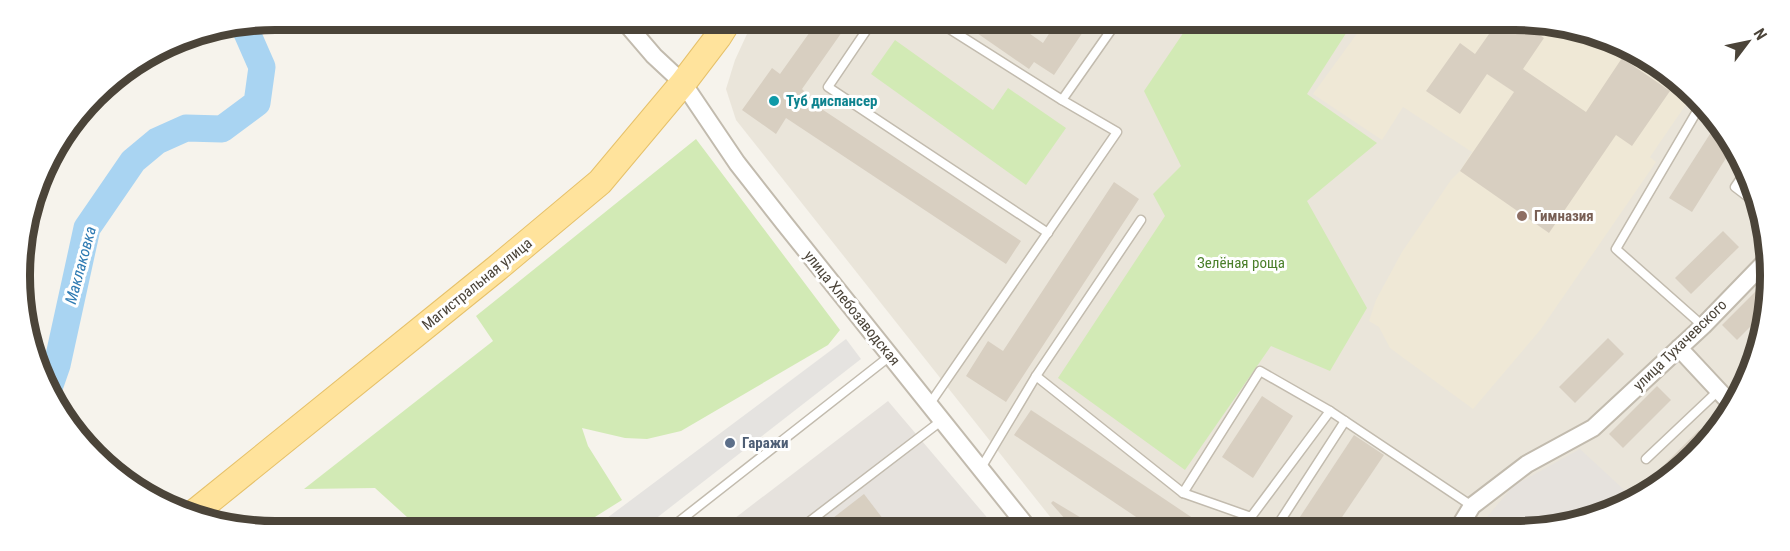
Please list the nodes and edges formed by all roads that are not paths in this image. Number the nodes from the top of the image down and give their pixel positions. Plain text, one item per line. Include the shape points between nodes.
1 (632, 30) edge
2 (722, 30) edge
3 (867, 30) edge
4 (951, 30) edge
5 (1111, 30) edge
6 (683, 82) junction
7 (1062, 100) junction
8 (1697, 112) edge
9 (1740, 180) edge
10 (1747, 196) edge
11 (1141, 220) dead end
12 (1048, 233) junction
13 (1760, 268) edge
14 (1703, 326) junction
15 (1678, 348) junction
16 (890, 356) junction
17 (1036, 376) junction
18 (1718, 391) junction
19 (1726, 399) edge
20 (929, 405) junction
21 (1330, 411) junction
22 (941, 421) junction
23 (1345, 421) junction
24 (1646, 459) dead end
25 (981, 468) junction
26 (1182, 493) junction
27 (1472, 506) junction
28 (199, 509) edge
29 (680, 521) edge
30 (810, 521) edge
31 (1023, 521) edge
32 (1280, 521) edge
33 (1463, 521) edge

1 - 6 street, улица Хлебозаводская
2 - 6 main road, Магистральная улица
3 - 12 lane via 828,87
4 - 7 lane
5 - 7 lane
6 - 16 street, улица Хлебозаводская via 737,163
6 - 28 main road, Магистральная улица via 600,182
7 - 12 lane via 1117,132
8 - 14 lane via 1616,249
9 - 10 lane via 1735,188
11 - 17 lane
12 - 20 lane
13 - 14 street, улица Тухачевского
14 - 15 street, улица Тухачевского
15 - 18 street
15 - 27 street, улица Тухачевского via 1593,428 1527,464
16 - 20 street, улица Хлебозаводская
16 - 29 lane
17 - 25 lane
17 - 26 lane
18 - 19 street
18 - 24 lane
20 - 22 street, улица Хлебозаводская
21 - 23 lane
21 - 26 lane via 1251,517
21 - 26 lane via 1260,370
22 - 25 street, улица Хлебозаводская
22 - 30 lane
23 - 27 lane
23 - 32 lane
25 - 31 street, улица Хлебозаводская
27 - 33 street

